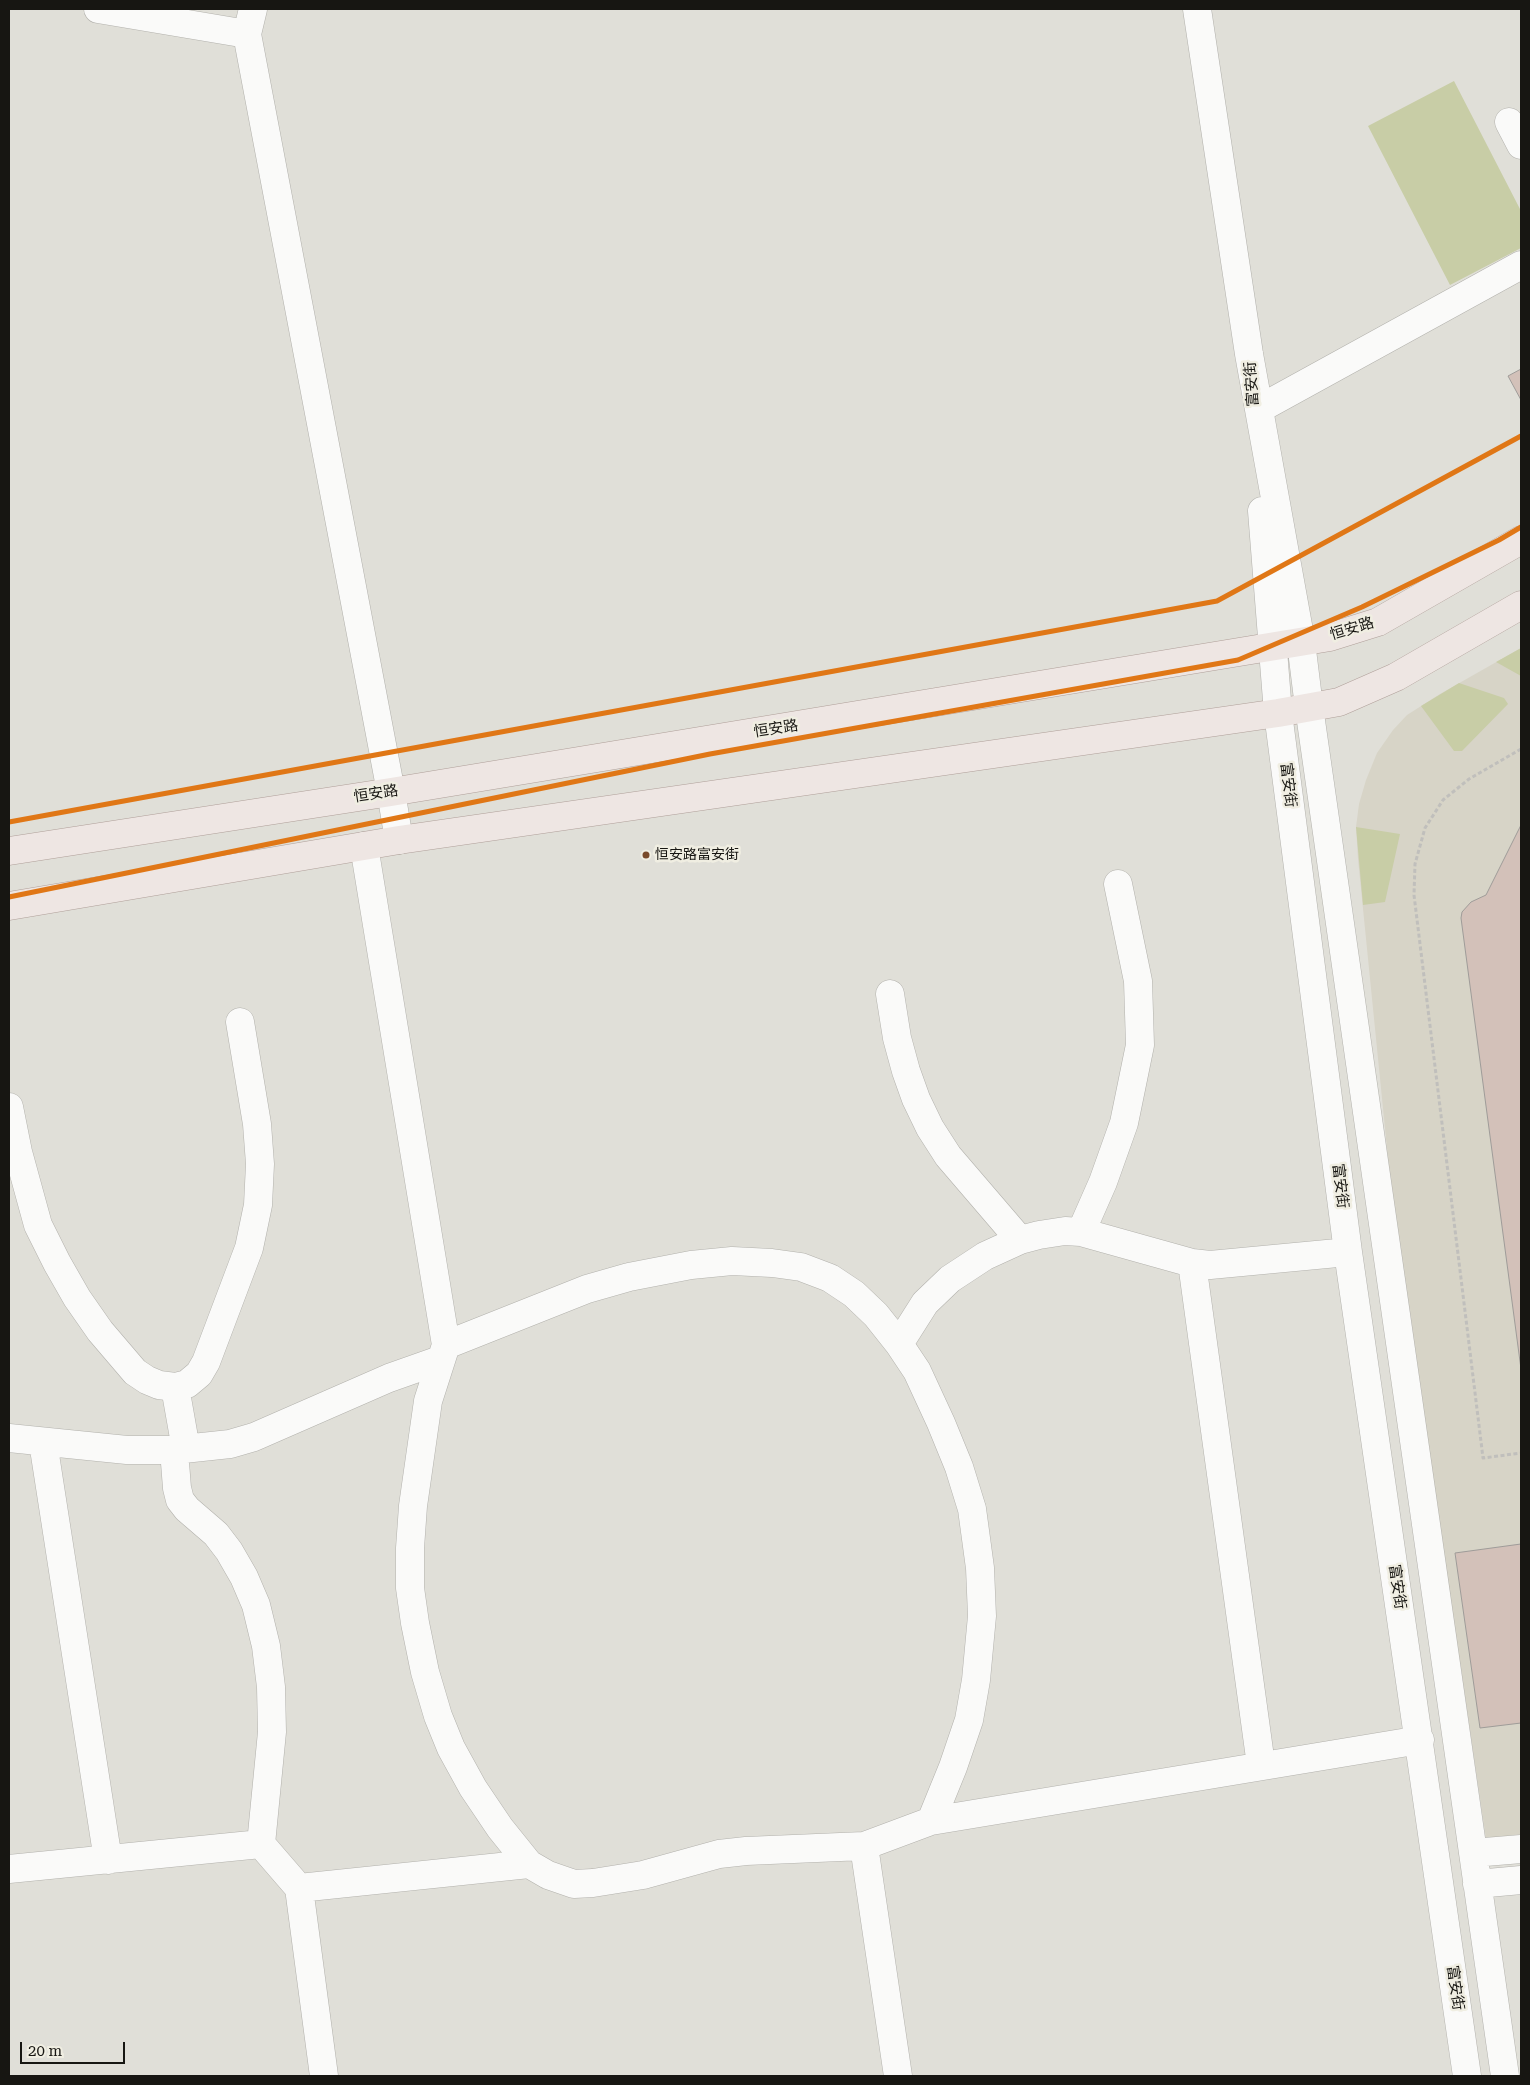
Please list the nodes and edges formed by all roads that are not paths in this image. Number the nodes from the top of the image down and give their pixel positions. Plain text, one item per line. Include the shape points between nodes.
1 (98, 9) edge
2 (1197, 9) edge
3 (250, 22) edge
4 (1521, 265) edge
5 (1249, 354) junction
6 (1259, 409) junction
7 (1521, 540) edge
8 (1521, 605) edge
9 (1302, 642) junction
10 (1272, 646) junction
11 (1309, 707) junction
12 (1278, 713) junction
13 (391, 792) junction
14 (399, 840) junction
15 (364, 846) junction
16 (9, 851) edge
17 (1118, 884) dead end
18 (9, 906) edge
19 (890, 994) dead end
20 (240, 1022) dead end
21 (9, 1107) edge
22 (1081, 1232) junction
23 (1020, 1240) junction
24 (1348, 1252) junction
25 (1192, 1263) junction
26 (899, 1344) junction
27 (443, 1353) junction
28 (175, 1387) junction
29 (9, 1438) edge
30 (43, 1442) junction
31 (180, 1450) junction
32 (1420, 1740) junction
33 (1260, 1765) junction
34 (930, 1821) junction
35 (261, 1844) junction
36 (864, 1846) junction
37 (1521, 1849) edge
38 (1473, 1853) junction
39 (108, 1860) junction
40 (529, 1864) junction
41 (9, 1869) edge
42 (1521, 1880) edge
43 (1478, 1884) junction
44 (299, 1888) junction
45 (324, 2076) edge
46 (898, 2076) edge
47 (1467, 2076) edge
48 (1505, 2076) edge

1 - 3 street
2 - 5 street
3 - 13 street
4 - 6 street
5 - 6 street, 富安街
5 - 10 street, 富安街
6 - 9 street, 富安街
7 - 9 main road, 恒安路 via 1378,622
8 - 11 main road via 1396,678 1339,702
9 - 10 main road, 恒安路
9 - 11 street, 富安街
10 - 12 street, 富安街
10 - 13 main road, 恒安路
11 - 12 main road
11 - 38 street, 富安街
12 - 14 main road
12 - 24 street, 富安街
13 - 14 street
13 - 16 main road, 恒安路
14 - 15 main road
15 - 18 main road
15 - 27 street
17 - 22 street via 1138,981 1140,1045 1124,1123
19 - 23 street via 906,1071 930,1128 948,1156
20 - 28 street via 257,1124 260,1164 258,1205 249,1248 206,1362 199,1374 187,1384
21 - 28 street via 38,1225 77,1298 135,1372 147,1380
22 - 23 street via 1052,1233
22 - 25 street
23 - 26 street via 985,1256 950,1279 925,1303
24 - 25 street via 1226,1264
24 - 32 street, 富安街
25 - 33 street
26 - 27 street via 876,1315 854,1294 830,1278 801,1267 732,1261 691,1265 587,1289 515,1316
26 - 34 street via 917,1371 959,1467 972,1509 980,1578 982,1616 969,1720
27 - 31 street via 254,1437 230,1444
27 - 40 street via 428,1401 413,1506 410,1588 415,1623 425,1672 451,1748 473,1788
28 - 31 street
29 - 30 street
30 - 31 street via 127,1450
30 - 39 street
31 - 35 street via 177,1488 180,1500 216,1534 233,1557 256,1605 266,1646 272,1732
32 - 33 street
32 - 47 street, 富安街
33 - 34 street
34 - 36 street
35 - 39 street
35 - 44 street
36 - 40 street via 746,1850 719,1854 644,1875 593,1883 574,1884
36 - 46 street
37 - 38 street
38 - 43 street, 富安街
39 - 41 street
40 - 44 street
42 - 43 street
43 - 48 street, 富安街
44 - 45 street

